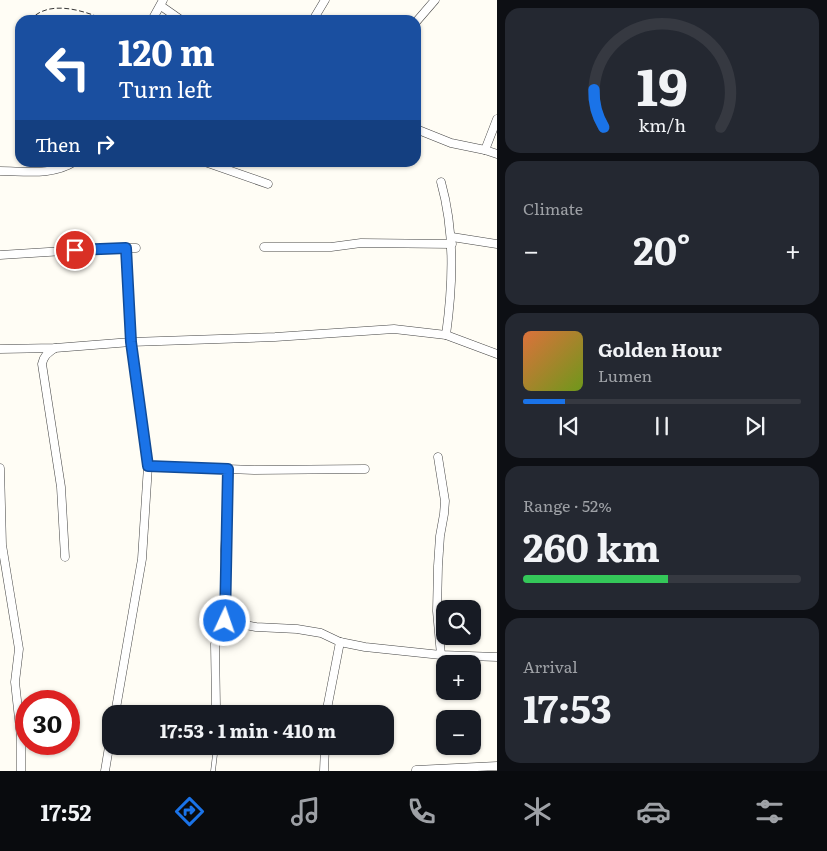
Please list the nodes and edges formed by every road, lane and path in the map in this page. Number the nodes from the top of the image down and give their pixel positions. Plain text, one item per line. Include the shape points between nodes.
1 (325, 0) edge
2 (435, 0) edge
3 (162, 3) edge
4 (79, 7) dead end
5 (38, 8) dead end
6 (33, 15) edge
7 (96, 15) edge
8 (155, 15) edge
9 (175, 15) edge
10 (316, 15) edge
11 (421, 16) edge
12 (497, 119) edge
13 (421, 131) edge
14 (486, 150) junction
15 (497, 154) edge
16 (64, 167) edge
17 (219, 167) edge
18 (0, 170) edge
19 (441, 182) dead end
20 (268, 184) dead end
21 (452, 241) junction
22 (497, 244) edge
23 (264, 247) dead end
24 (126, 248) junction
25 (136, 248) dead end
26 (0, 256) edge
27 (446, 334) junction
28 (131, 342) junction
29 (55, 348) junction
30 (0, 349) edge
31 (497, 354) edge
32 (438, 457) dead end
33 (148, 466) junction
34 (0, 468) edge
35 (228, 469) junction
36 (365, 469) dead end
37 (65, 557) dead end
38 (225, 621) junction
39 (340, 642) junction
40 (441, 655) joint
41 (481, 656) edge
42 (497, 657) edge
43 (117, 705) edge
44 (216, 705) edge
45 (328, 705) edge
46 (108, 755) edge
47 (215, 755) edge
48 (325, 755) edge
49 (497, 766) edge
50 (416, 770) edge
51 (21, 771) edge
52 (105, 771) edge
53 (213, 771) edge
54 (324, 771) edge

1 - 10 street
2 - 11 street
3 - 8 street
3 - 9 street
4 - 7 path
5 - 6 path
12 - 14 street
13 - 14 street via 451,143
14 - 15 street
16 - 18 street via 46,172
17 - 20 street
19 - 21 street
21 - 22 street
21 - 23 street
21 - 27 street via 450,311
24 - 25 street
24 - 26 street
24 - 28 street
27 - 28 street via 394,329
27 - 31 street
28 - 29 street
28 - 33 street
29 - 30 street
29 - 37 street via 47,353 42,364 61,487
32 - 40 street via 445,501 438,566 437,611
33 - 35 street
33 - 43 street via 142,559
34 - 51 street via 2,545 19,649 15,682
35 - 36 street
35 - 38 street
38 - 39 street via 321,633
38 - 44 street via 215,644
39 - 40 street
39 - 45 street
41 - 42 street
46 - 52 street
47 - 53 lane
48 - 54 street
49 - 50 street

